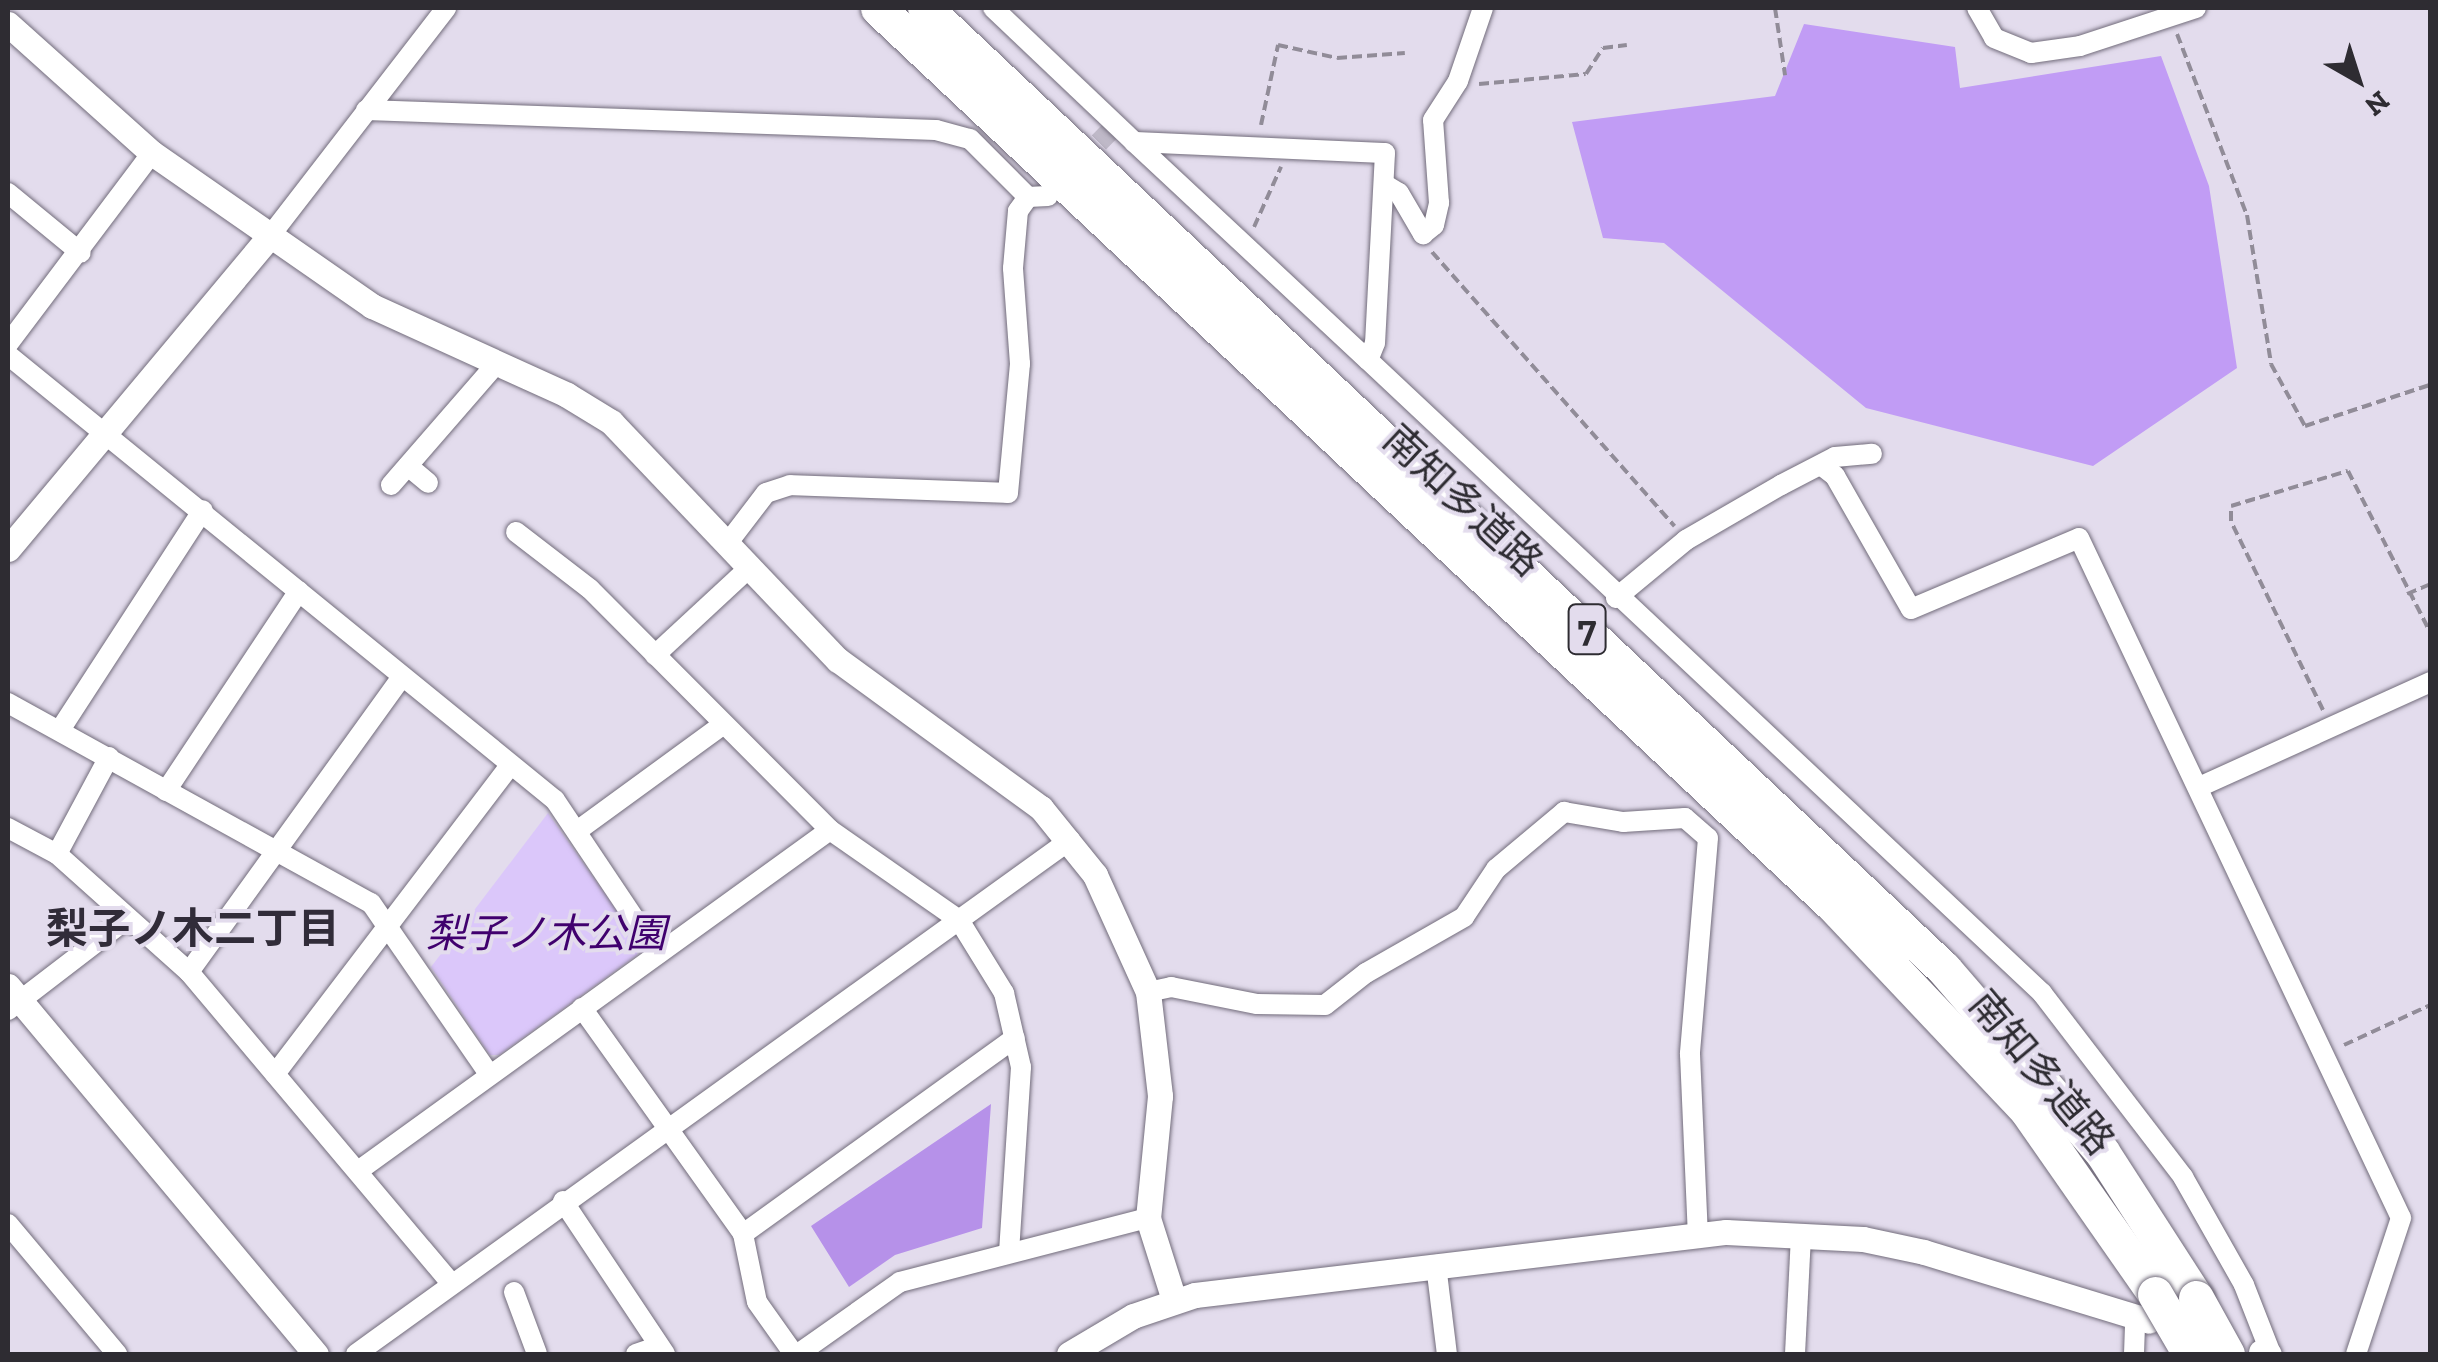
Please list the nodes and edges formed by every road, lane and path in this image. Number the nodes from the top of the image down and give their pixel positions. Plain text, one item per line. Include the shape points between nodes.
1 (446, 8) edge
2 (878, 8) edge
3 (924, 8) edge
4 (993, 8) edge
5 (1482, 8) edge
6 (1775, 8) edge
7 (1977, 8) edge
8 (2196, 8) edge
9 (2172, 16) junction
10 (8, 24) edge
11 (1626, 45) dead end
12 (1405, 53) dead end
13 (1786, 75) dead end
14 (1458, 82) junction
15 (366, 110) junction
16 (1134, 142) junction
17 (1256, 147) junction
18 (1284, 148) junction
19 (152, 154) junction
20 (1384, 184) junction
21 (9, 198) edge
22 (1423, 234) junction
23 (270, 236) junction
24 (1242, 242) junction
25 (81, 252) junction
26 (8, 344) edge
27 (8, 355) edge
28 (1368, 360) junction
29 (496, 364) junction
30 (2430, 385) edge
31 (102, 434) junction
32 (1872, 454) dead end
33 (1821, 465) junction
34 (408, 466) junction
35 (428, 482) dead end
36 (391, 486) dead end
37 (203, 510) junction
38 (516, 532) dead end
39 (1686, 540) junction
40 (727, 544) junction
41 (8, 549) edge
42 (749, 568) junction
43 (2430, 584) edge
44 (300, 591) junction
45 (2407, 594) junction
46 (1616, 598) junction
47 (2430, 632) edge
48 (655, 655) junction
49 (402, 677) junction
50 (2430, 682) edge
51 (8, 703) edge
52 (720, 726) junction
53 (2332, 726) junction
54 (60, 730) junction
55 (109, 758) junction
56 (510, 766) junction
57 (2199, 787) junction
58 (166, 792) junction
59 (8, 828) edge
60 (830, 830) junction
61 (577, 831) junction
62 (1070, 840) junction
63 (276, 850) junction
64 (57, 854) junction
65 (128, 918) junction
66 (959, 920) junction
67 (388, 924) junction
68 (658, 954) junction
69 (189, 972) junction
70 (1148, 992) junction
71 (11, 999) edge
72 (2430, 1006) edge
73 (582, 1008) junction
74 (1015, 1038) junction
75 (2324, 1055) junction
76 (275, 1074) junction
77 (489, 1074) junction
78 (667, 1130) junction
79 (358, 1171) junction
80 (563, 1201) junction
81 (1148, 1218) junction
82 (8, 1224) edge
83 (743, 1234) junction
84 (1698, 1235) junction
85 (1801, 1235) junction
86 (1009, 1253) junction
87 (1436, 1265) junction
88 (450, 1282) junction
89 (514, 1292) dead end
90 (1174, 1300) junction
91 (2146, 1310) junction
92 (662, 1350) edge
93 (117, 1354) edge
94 (316, 1354) edge
95 (356, 1354) edge
96 (537, 1354) edge
97 (636, 1354) edge
98 (796, 1354) edge
99 (1069, 1354) edge
100 (1447, 1354) edge
101 (1795, 1354) edge
102 (2134, 1354) edge
103 (2190, 1354) edge
104 (2257, 1354) edge
105 (2356, 1354) edge

1 - 15 street
2 - 91 highway, 南知多道路 / 7 via 1833,905 2026,1109
3 - 104 highway, 南知多道路 / 7, bridge via 1944,969 2090,1138 2196,1298
4 - 16 street
5 - 14 street
6 - 13 path
7 - 9 street via 1994,38 2031,53 2080,46
8 - 9 street
9 - 30 path via 2247,215 2271,364 2304,426
10 - 19 street via 40,60
11 - 14 path via 1602,48 1586,74
12 - 17 path via 1337,58 1278,45
14 - 22 street via 1433,120 1439,203 1434,225
15 - 23 street
15 - 40 street via 936,130 970,139 1038,196 1018,211 1020,364 1008,493 790,485 766,493
16 - 17 street
16 - 24 street
17 - 18 street
18 - 20 street via 1385,153
18 - 24 path via 1276,183
19 - 23 street
19 - 25 street
20 - 22 street via 1399,194
20 - 28 street via 1375,343
21 - 25 street
22 - 39 path via 1447,273
23 - 29 street via 372,306
23 - 31 street
24 - 28 street
25 - 26 street
27 - 31 street
28 - 46 street
29 - 34 street
29 - 40 street via 611,422
31 - 37 street
31 - 41 street
32 - 33 street
33 - 39 street
33 - 57 street via 1834,476 1910,609 2079,538
34 - 35 street
34 - 36 street
37 - 44 street
37 - 54 street
38 - 48 street via 590,589
39 - 46 street
40 - 42 street
42 - 48 street
42 - 62 street via 861,680 1002,774
43 - 45 path
44 - 49 street
44 - 58 street
45 - 47 path
45 - 53 path via 2348,470 2232,506 2231,522
46 - 104 street via 2042,993 2183,1177 2244,1285
48 - 52 street
49 - 56 street via 458,724 470,726
49 - 63 street
50 - 53 street
51 - 54 street
52 - 60 street
52 - 61 street
53 - 57 street
54 - 55 street
55 - 58 street
55 - 64 street
56 - 61 street via 555,800
56 - 67 street
57 - 75 street
58 - 63 street
59 - 64 street
60 - 66 street
60 - 68 street
61 - 68 street
62 - 66 street
62 - 70 street via 1120,920
63 - 67 street via 347,886
63 - 69 street
64 - 65 street
65 - 69 street
65 - 71 street
66 - 74 street via 1004,993
66 - 78 street
67 - 76 street
67 - 77 street
68 - 73 street
69 - 76 street
70 - 81 street via 1160,1096
70 - 84 street via 1172,987 1257,1004 1325,1005 1366,972 1464,917 1496,869 1564,812 1622,822 1685,818 1708,838 1690,1054
71 - 94 street
72 - 75 path
73 - 77 street
73 - 78 street
74 - 83 street
74 - 86 street via 1020,1067
75 - 105 street via 2400,1218
76 - 79 street
77 - 79 street
78 - 80 street
78 - 83 street
79 - 88 street
80 - 88 street
80 - 92 street
81 - 86 street
81 - 90 street
82 - 93 street
83 - 98 street via 757,1302
84 - 85 street
84 - 87 street
85 - 91 street via 1924,1252
85 - 101 street
86 - 98 street via 900,1282
87 - 90 street
87 - 100 street
88 - 95 street
89 - 96 street
90 - 99 street
91 - 102 street
91 - 103 highway, 南知多道路 / 7, bridge
92 - 97 street

